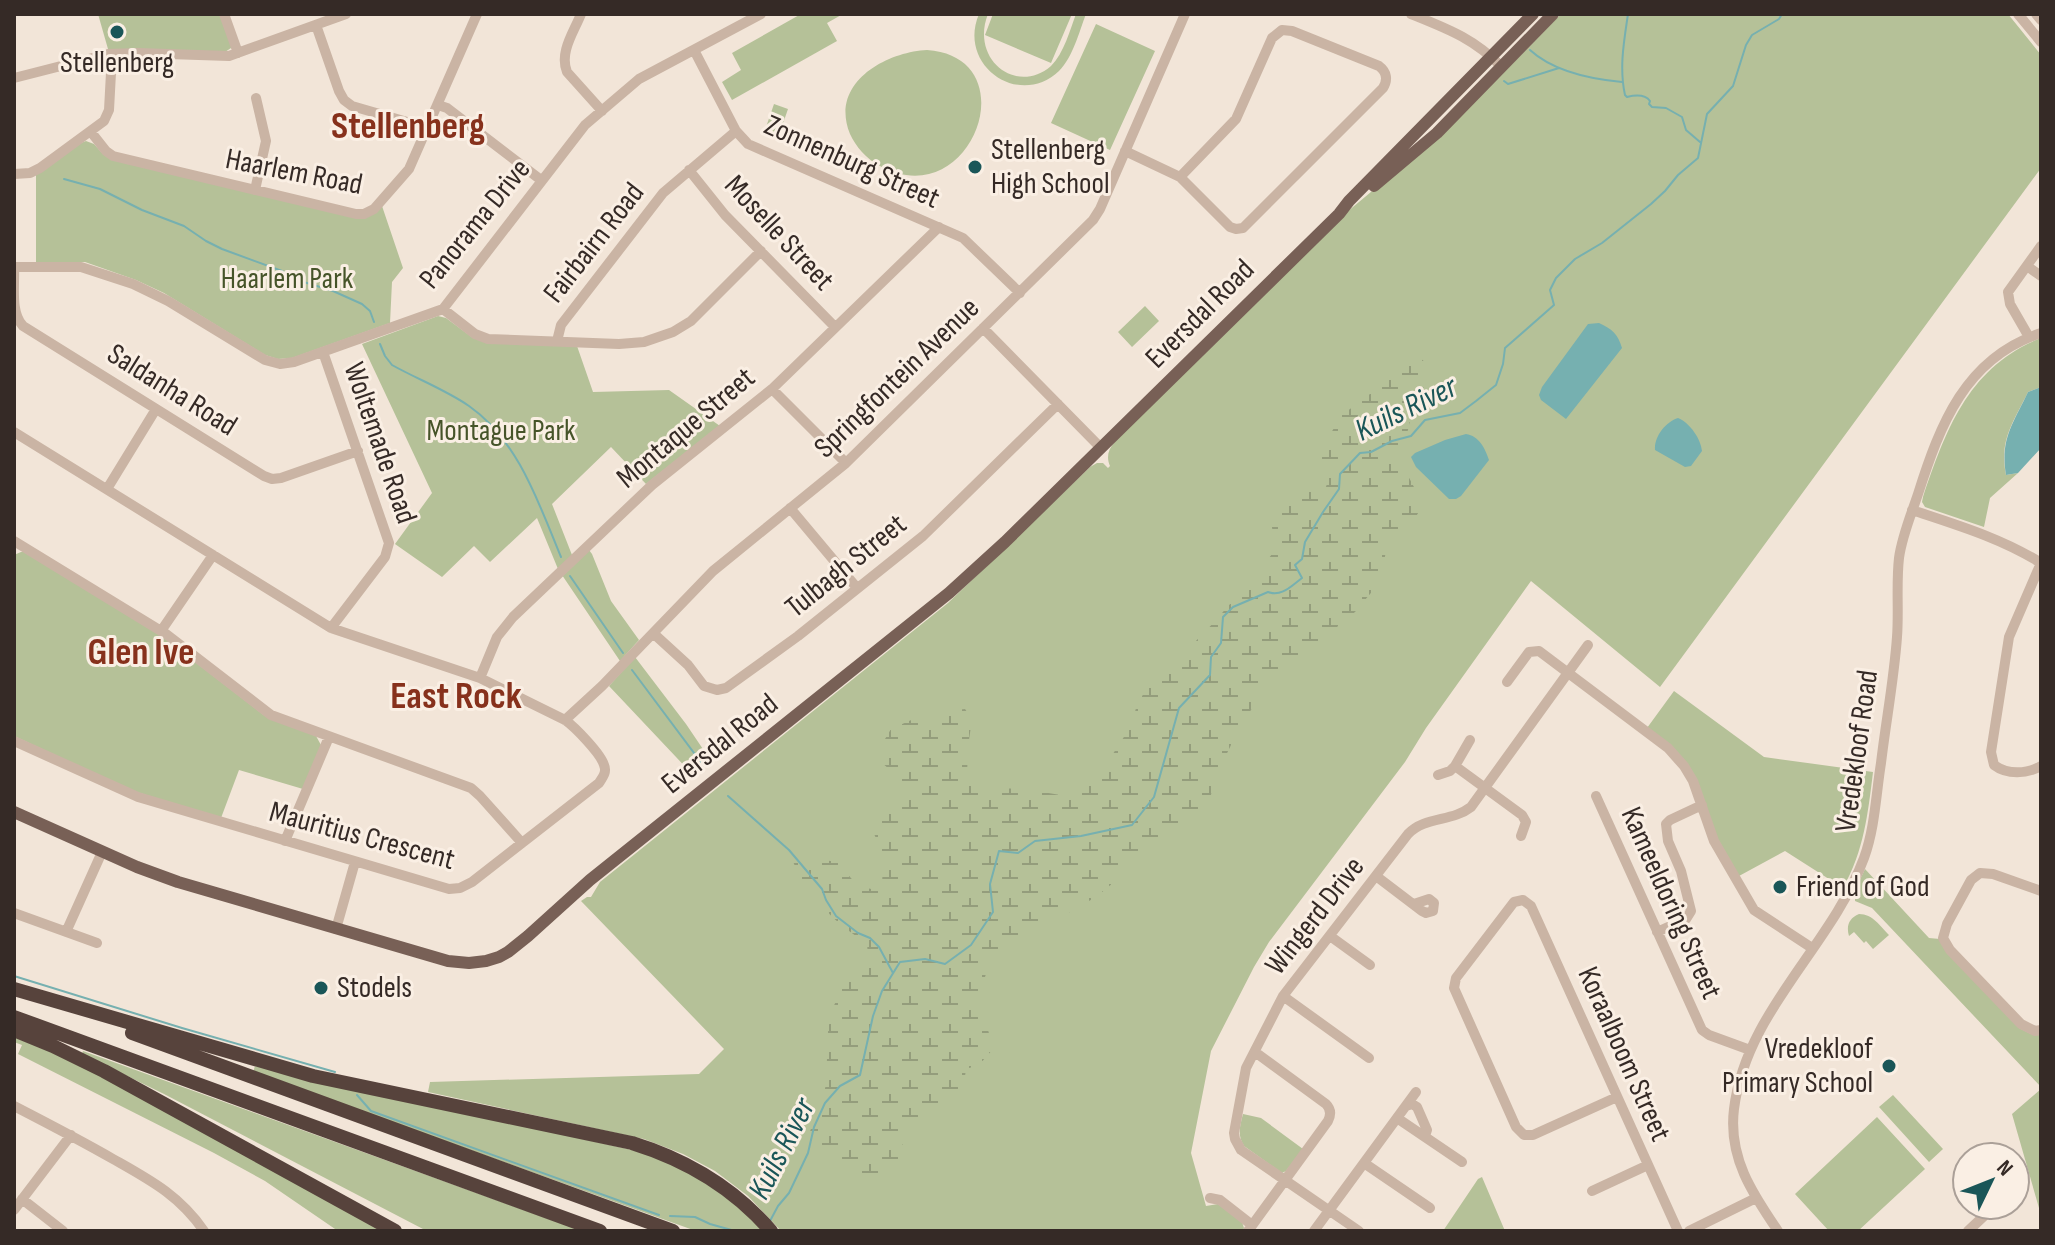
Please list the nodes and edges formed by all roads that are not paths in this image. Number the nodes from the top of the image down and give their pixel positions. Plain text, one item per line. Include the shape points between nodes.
1 (224, 14) edge
2 (346, 14) edge
3 (477, 14) edge
4 (581, 14) edge
5 (732, 14) edge
6 (761, 14) edge
7 (1185, 14) edge
8 (1411, 14) edge
9 (1533, 14) edge
10 (1553, 14) edge
11 (2018, 14) edge
12 (2036, 14) edge
13 (1438, 19) edge
14 (2041, 20) edge
15 (316, 25) junction
16 (737, 27) junction
17 (2041, 42) edge
18 (694, 50) junction
19 (238, 53) junction
20 (112, 54) junction
21 (1491, 56) junction
22 (1502, 67) junction
23 (14, 78) edge
24 (256, 98) dead end
25 (438, 105) junction
26 (602, 111) junction
27 (428, 128) junction
28 (736, 131) junction
29 (91, 132) junction
30 (1125, 151) junction
31 (689, 170) junction
32 (14, 174) edge
33 (1180, 177) junction
34 (541, 180) junction
35 (255, 190) junction
36 (1339, 214) junction
37 (939, 227) junction
38 (2041, 246) edge
39 (761, 251) junction
40 (2027, 266) junction
41 (14, 267) edge
42 (2041, 276) edge
43 (1020, 293) junction
44 (443, 309) junction
45 (835, 327) junction
46 (983, 328) junction
47 (2041, 333) edge
48 (2029, 337) junction
49 (557, 341) junction
50 (323, 352) junction
51 (772, 389) junction
52 (1058, 404) junction
53 (156, 409) junction
54 (14, 432) edge
55 (1100, 447) junction
56 (358, 451) junction
57 (846, 463) junction
58 (107, 489) junction
59 (790, 508) junction
60 (1912, 510) junction
61 (15, 543) edge
62 (213, 555) junction
63 (2041, 563) edge
64 (857, 588) junction
65 (331, 628) junction
66 (161, 631) junction
67 (653, 633) junction
68 (1588, 645) dead end
69 (1568, 674) junction
70 (480, 678) junction
71 (1507, 682) dead end
72 (565, 720) junction
73 (329, 737) junction
74 (1470, 740) dead end
75 (14, 741) edge
76 (1455, 766) junction
77 (2041, 766) edge
78 (1438, 775) dead end
79 (1485, 787) junction
80 (1596, 796) dead end
81 (1702, 805) junction
82 (14, 812) edge
83 (1521, 836) dead end
84 (285, 841) junction
85 (522, 843) junction
86 (102, 852) junction
87 (355, 862) junction
88 (1376, 876) junction
89 (2041, 891) edge
90 (1414, 904) dead end
91 (14, 913) edge
92 (336, 929) junction
93 (66, 932) junction
94 (1657, 932) junction
95 (1330, 936) junction
96 (97, 943) dead end
97 (1812, 948) junction
98 (1370, 965) dead end
99 (14, 990) edge
100 (1283, 996) junction
101 (14, 1017) edge
102 (14, 1030) edge
103 (2041, 1030) edge
104 (1748, 1051) junction
105 (1255, 1052) junction
106 (1369, 1058) dead end
107 (1416, 1092) dead end
108 (1617, 1097) junction
109 (14, 1106) edge
110 (1406, 1106) junction
111 (1397, 1118) junction
112 (1421, 1134) junction
113 (71, 1135) junction
114 (1462, 1162) dead end
115 (1364, 1163) junction
116 (1648, 1165) junction
117 (1284, 1181) junction
118 (1592, 1191) dead end
119 (1210, 1198) dead end
120 (1756, 1198) junction
121 (22, 1199) junction
122 (1430, 1208) dead end
123 (14, 1210) edge
124 (1329, 1211) junction
125 (1250, 1228) edge
126 (63, 1231) edge
127 (204, 1231) edge
128 (395, 1231) edge
129 (600, 1231) edge
130 (673, 1231) edge
131 (771, 1231) edge
132 (1314, 1231) edge
133 (1359, 1231) edge
134 (1678, 1231) edge
135 (1689, 1231) edge
136 (1778, 1231) edge

1 - 19 street
2 - 15 street
3 - 25 street, Haarlem Road
4 - 26 street via 564,63
5 - 16 street
6 - 16 street, Panorama Drive
7 - 30 street, Springfontein Avenue
8 - 13 street
9 - 21 main road, Eversdal Road
10 - 22 main road, Eversdal Road
11 - 17 street
12 - 14 street
13 - 21 street
15 - 19 street
15 - 27 street via 344,100
16 - 18 street, Panorama Drive
18 - 26 street, Panorama Drive via 639,79
18 - 28 street, Zonnenburg Street
19 - 20 street
20 - 23 street
20 - 29 street via 109,110
21 - 22 street
21 - 36 main road, Eversdal Road
22 - 36 main road, Eversdal Road via 1421,148
24 - 35 street via 266,141
25 - 27 street, Haarlem Road
25 - 34 street
26 - 34 street, Panorama Drive
27 - 35 street, Haarlem Road via 407,173 367,213
28 - 31 street, Fairbairn Road
28 - 37 street, Zonnenburg Street via 753,147
29 - 32 street via 40,168
29 - 35 street, Haarlem Road via 113,156
30 - 33 street
30 - 43 street, Springfontein Avenue via 1093,220
31 - 39 street, Moselle Street
31 - 49 street, Fairbairn Road via 663,193 561,325
33 - 33 street via 1236,119 1278,31 1292,31 1384,71 1383,88 1243,228 1230,227
34 - 44 street, Panorama Drive
36 - 55 main road, Eversdal Road
37 - 43 street, Zonnenburg Street via 968,241
37 - 45 street, Montaque Street
38 - 40 street
39 - 45 street, Moselle Street
39 - 49 street via 695,318 673,332 631,344
40 - 42 street
40 - 48 street via 2008,297
41 - 50 street, Panorama Drive via 81,267 133,284 270,362 289,363
41 - 53 street, Saldanha Road via 18,321
43 - 46 street, Springfontein Avenue
44 - 49 street, Fairbairn Road via 484,338
44 - 50 street, Panorama Drive
45 - 51 street, Montaque Street
46 - 52 street
46 - 57 street, Springfontein Avenue
47 - 48 street, Vredekloof Road
48 - 60 street, Vredekloof Road via 1994,357 1959,397
50 - 56 street, Woltemade Road
51 - 57 street
51 - 70 street, Montaque Street via 652,485 513,617 497,637
52 - 55 street
52 - 64 street, Tulbagh Street via 923,536
53 - 56 street, Saldanha Road via 272,479
53 - 58 street
54 - 58 street, Mauritius Crescent
55 - 92 main road, Eversdal Road via 927,613 590,880 508,952 486,961 457,963
56 - 65 street, Woltemade Road via 389,547
57 - 59 street, Springfontein Avenue
58 - 62 street, Mauritius Crescent
59 - 64 street
59 - 67 street, Springfontein Avenue via 713,571
60 - 63 street via 1989,536
60 - 97 street, Vredekloof Road via 1900,554 1897,638 1869,842 1854,881
61 - 66 street
62 - 65 street, Mauritius Crescent
62 - 66 street
63 - 77 street via 2009,637 1991,752 1994,765 2006,771
64 - 67 street, Tulbagh Street via 723,690 701,683
65 - 70 street, Mauritius Crescent
66 - 73 street via 265,712
67 - 72 street, Springfontein Avenue
68 - 69 street, Wingerd Drive
69 - 71 street via 1534,650
69 - 79 street, Wingerd Drive
69 - 81 street via 1668,748 1689,773
70 - 72 street, Mauritius Crescent
72 - 85 street, Mauritius Crescent via 603,762 604,775
73 - 84 street
73 - 85 street via 471,788
74 - 76 street
75 - 84 street, Mauritius Crescent via 138,797
76 - 78 street
76 - 79 street
79 - 83 street via 1522,815 1526,822
79 - 88 street, Wingerd Drive via 1465,812 1413,829
80 - 94 street, Kameeldoring Street
81 - 94 street via 1666,824 1691,913
81 - 97 street via 1714,841 1754,910
82 - 86 main road, Eversdal Road
84 - 87 street, Mauritius Crescent
85 - 87 street, Mauritius Crescent via 455,889
86 - 92 main road, Eversdal Road via 160,876
86 - 93 street
87 - 92 street
88 - 90 street
88 - 95 street, Wingerd Drive
89 - 103 street via 1986,872 1975,875 1943,938 2021,1024
91 - 93 street
93 - 96 street
94 - 104 street, Kameeldoring Street via 1704,1032
95 - 98 street
95 - 100 street, Wingerd Drive
97 - 104 street, Vredekloof Road
99 - 130 highway
99 - 131 highway via 313,1076 632,1143 686,1163 722,1185
100 - 105 street, Wingerd Drive
100 - 106 street
101 - 129 highway
102 - 128 highway via 94,1066
104 - 120 street, Vredekloof Road via 1733,1128 1736,1156
105 - 117 street, Wingerd Drive via 1246,1068 1235,1139 1241,1150
105 - 117 street via 1330,1111
107 - 110 street
108 - 108 street, Koraalboom Street via 1531,906 1517,900 1454,985 1516,1127 1533,1135
108 - 116 street, Koraalboom Street
109 - 113 street
110 - 111 street
110 - 112 street via 1417,1107 1427,1130
111 - 112 street
111 - 115 street
112 - 114 street
113 - 121 street
113 - 127 street via 169,1192
115 - 122 street
115 - 124 street
116 - 118 street
116 - 134 street, Koraalboom Street
117 - 124 street, Wingerd Drive
117 - 125 street
119 - 125 street via 1220,1200
120 - 135 street
120 - 136 street, Vredekloof Road
121 - 123 street
121 - 126 street
124 - 132 street
124 - 133 street, Wingerd Drive

